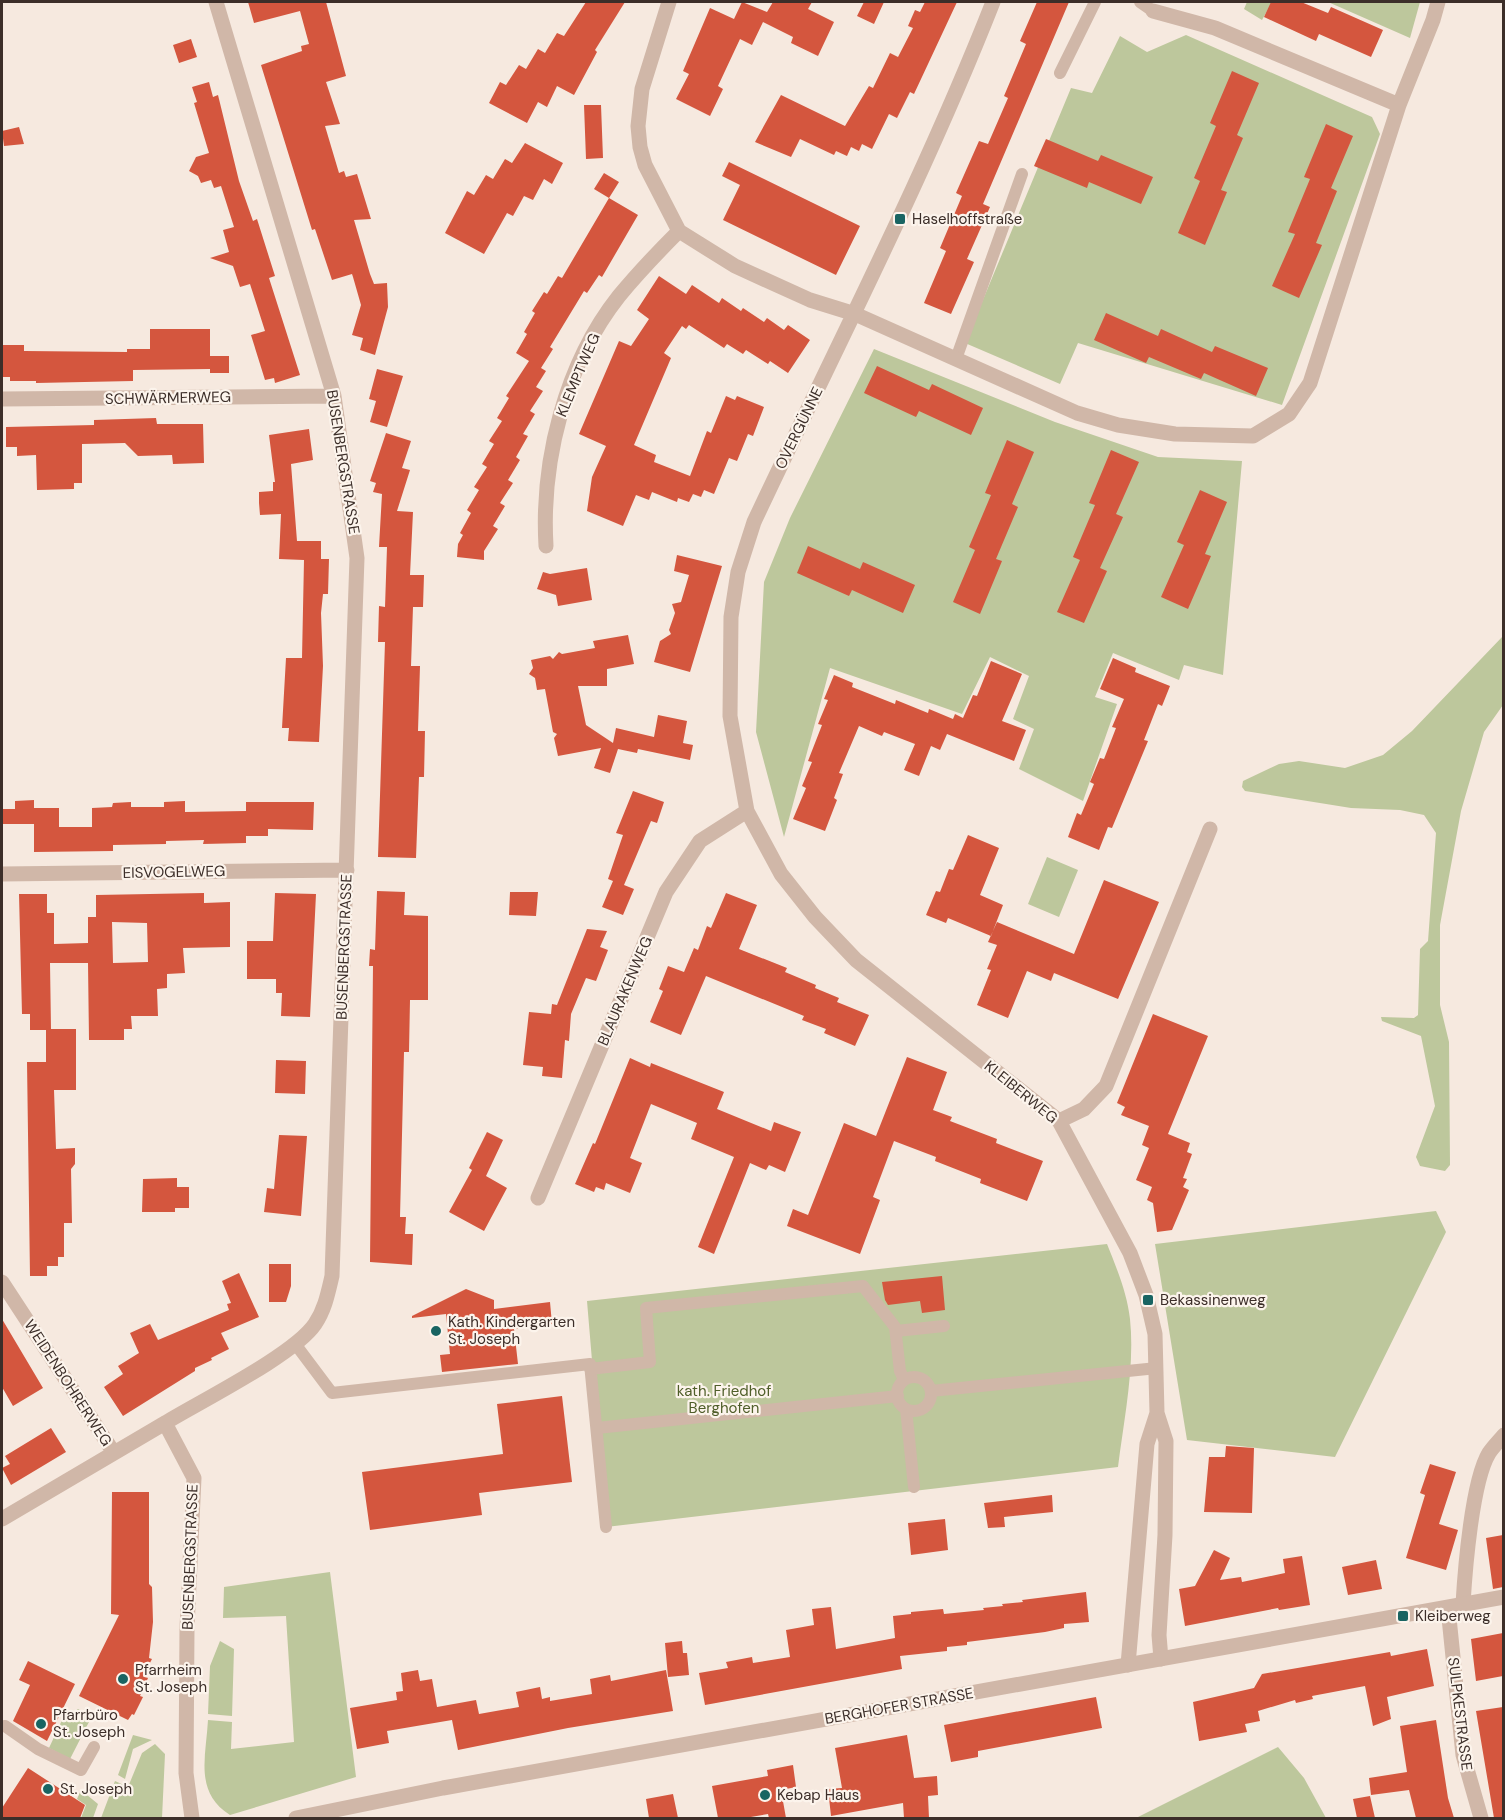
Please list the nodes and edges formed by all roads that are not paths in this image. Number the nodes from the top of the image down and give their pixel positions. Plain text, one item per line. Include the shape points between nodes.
1 (216, 2) edge
2 (669, 2) edge
3 (993, 2) edge
4 (1095, 2) edge
5 (1140, 2) edge
6 (1438, 2) edge
7 (1153, 12) joint
8 (1060, 73) dead end
9 (1399, 105) junction
10 (1023, 174) dead end
11 (679, 231) junction
12 (855, 314) junction
13 (956, 358) junction
14 (334, 396) junction
15 (2, 399) edge
16 (546, 546) dead end
17 (747, 811) junction
18 (1210, 829) dead end
19 (346, 870) junction
20 (2, 874) edge
21 (781, 874) joint
22 (1059, 1121) junction
23 (537, 1198) dead end
24 (2, 1282) edge
25 (944, 1326) dead end
26 (896, 1331) junction
27 (296, 1345) junction
28 (1157, 1368) junction
29 (590, 1369) junction
30 (904, 1380) junction
31 (931, 1391) junction
32 (898, 1396) junction
33 (906, 1409) junction
34 (1157, 1413) junction
35 (165, 1423) junction
36 (597, 1428) junction
37 (1503, 1435) edge
38 (114, 1453) junction
39 (914, 1487) dead end
40 (2, 1519) edge
41 (606, 1527) dead end
42 (1503, 1597) edge
43 (1456, 1606) junction
44 (1161, 1659) junction
45 (1128, 1665) junction
46 (3, 1730) edge
47 (94, 1748) dead end
48 (192, 1818) edge
49 (296, 1818) edge
50 (1481, 1818) edge

1 - 14 street, BUSENBERGSTRASSE
2 - 11 street via 644,81 638,126 645,165
3 - 12 street, OVERGÜNNE
4 - 8 lane
5 - 7 lane
6 - 9 street
7 - 9 street via 1215,28
9 - 13 street via 1310,383 1289,414 1252,436 1175,434 1118,425 1077,413
10 - 13 lane
11 - 12 street via 735,266 810,300
11 - 16 street, KLEMPTWEG via 618,297 581,362 549,456 544,508
12 - 13 street
12 - 17 street, OVERGÜNNE via 759,512 738,572 731,617 730,716
14 - 15 street, SCHWÄRMERWEG
14 - 19 street, BUSENBERGSTRASSE via 357,558
17 - 21 street, OVERGÜNNE
17 - 23 street, BLAURAKENWEG via 700,841 666,892
18 - 22 street via 1106,1086 1084,1109
19 - 20 street, EISVOGELWEG
19 - 27 street, BUSENBERGSTRASSE via 332,1276 326,1302 315,1324
21 - 22 street, KLEIBERWEG via 856,960
22 - 28 street, KLEIBERWEG via 1130,1253 1148,1300
24 - 38 street, WEIDENBOHRERWEG
25 - 26 lane
26 - 29 lane via 863,1286 646,1308 650,1362
26 - 30 lane
27 - 29 lane via 332,1393 590,1364
27 - 35 street, BUSENBERGSTRASSE
28 - 31 lane
28 - 34 street, KLEIBERWEG
29 - 36 lane
30 - 31 lane via 919,1377
30 - 32 lane via 898,1387
31 - 33 lane via 929,1403 922,1409
32 - 33 lane
32 - 36 lane
33 - 39 lane
34 - 44 street, KLEIBERWEG via 1166,1441
34 - 45 street, KLEIBERWEG via 1147,1444
35 - 38 street
35 - 48 street, BUSENBERGSTRASSE via 194,1478 186,1773
36 - 41 lane
37 - 43 street, SULPKESTRASSE via 1488,1454 1479,1479 1465,1575
38 - 40 street
42 - 43 street, BERGHOFER STRASSE
43 - 44 street, BERGHOFER STRASSE
43 - 50 street, SULPKESTRASSE via 1463,1755
44 - 45 street, BERGHOFER STRASSE
45 - 49 street, BERGHOFER STRASSE
46 - 47 lane via 81,1770

